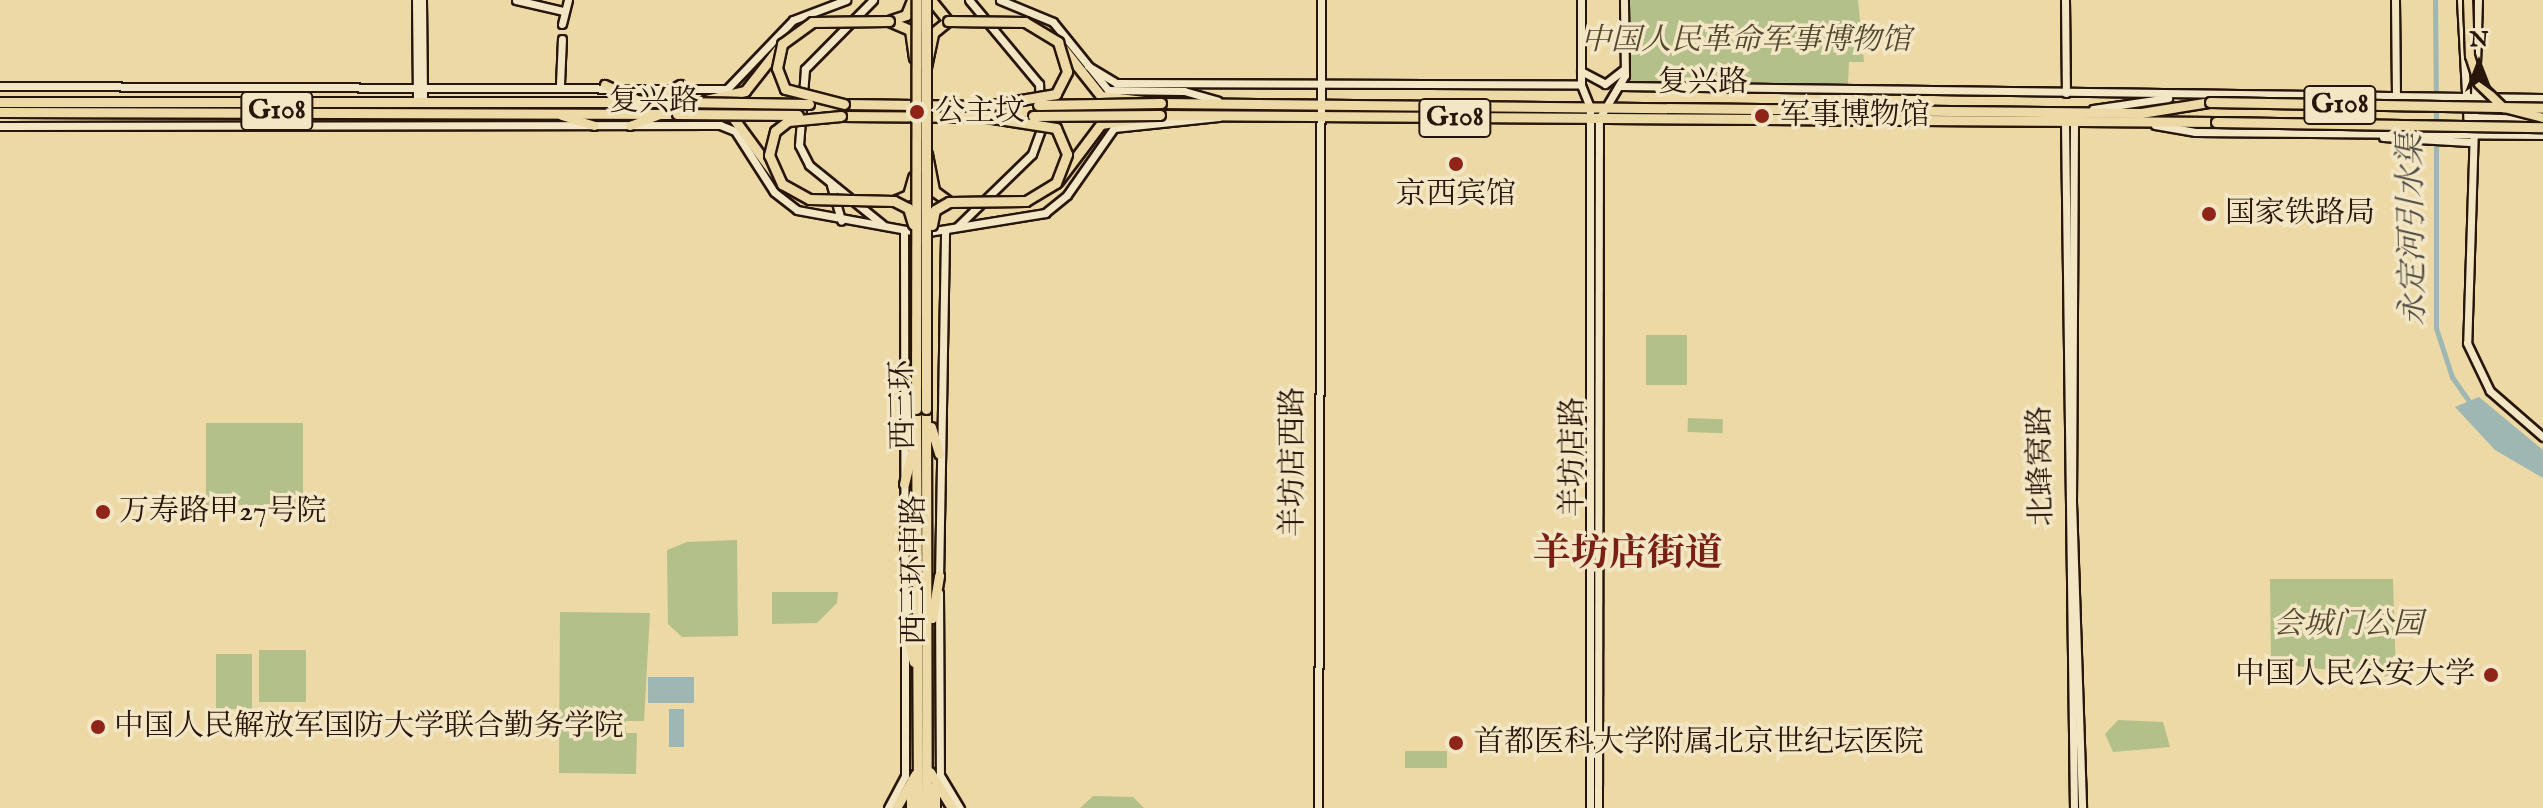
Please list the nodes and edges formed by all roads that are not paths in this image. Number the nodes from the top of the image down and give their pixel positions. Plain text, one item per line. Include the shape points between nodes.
1 (419, 0) edge
2 (516, 0) edge
3 (568, 0) edge
4 (846, 0) edge
5 (873, 0) edge
6 (914, 0) edge
7 (928, 0) edge
8 (969, 0) edge
9 (1000, 0) edge
10 (1321, 0) edge
11 (1581, 0) edge
12 (1624, 0) edge
13 (2065, 0) edge
14 (2395, 0) edge
15 (2461, 0) edge
16 (2468, 0) edge
17 (2478, 0) edge
18 (2479, 10) junction
19 (563, 11) junction
20 (2462, 12) junction
21 (889, 21) junction
22 (948, 21) junction
23 (562, 24) dead end
24 (562, 39) dead end
25 (1058, 42) junction
26 (782, 44) junction
27 (1088, 66) junction
28 (922, 68) junction
29 (1625, 69) junction
30 (1581, 71) junction
31 (1320, 82) junction
32 (560, 84) junction
33 (420, 85) junction
34 (605, 85) junction
35 (680, 85) junction
36 (1581, 85) junction
37 (0, 86) edge
38 (1620, 86) junction
39 (2065, 93) junction
40 (2201, 93) junction
41 (2362, 94) junction
42 (2396, 95) junction
43 (2461, 98) junction
44 (2477, 98) junction
45 (2531, 98) junction
46 (2543, 98) edge
47 (420, 101) junction
48 (0, 102) edge
49 (647, 102) junction
50 (690, 102) junction
51 (1161, 103) junction
52 (1222, 103) junction
53 (844, 104) junction
54 (1321, 104) junction
55 (986, 106) junction
56 (1590, 107) junction
57 (1604, 107) junction
58 (2543, 108) edge
59 (2058, 110) dead end
60 (0, 112) edge
61 (553, 113) junction
62 (661, 114) junction
63 (731, 115) junction
64 (1160, 115) junction
65 (841, 116) junction
66 (1220, 116) junction
67 (986, 117) junction
68 (1320, 117) junction
69 (2543, 118) edge
70 (1594, 119) junction
71 (2070, 119) junction
72 (2531, 119) junction
73 (2141, 122) junction
74 (2470, 124) junction
75 (0, 126) edge
76 (594, 126) junction
77 (630, 126) junction
78 (2543, 127) edge
79 (2069, 134) junction
80 (2361, 134) junction
81 (2531, 135) junction
82 (2543, 135) edge
83 (2452, 139) junction
84 (922, 154) junction
85 (830, 183) junction
86 (1056, 183) junction
87 (782, 184) junction
88 (894, 201) junction
89 (949, 202) junction
90 (841, 221) junction
91 (945, 231) junction
92 (904, 232) junction
93 (922, 237) junction
94 (939, 263) junction
95 (904, 264) junction
96 (923, 410) junction
97 (916, 437) junction
98 (2543, 437) edge
99 (939, 454) junction
100 (904, 484) junction
101 (939, 576) junction
102 (905, 624) junction
103 (927, 645) junction
104 (918, 681) junction
105 (922, 766) junction
106 (935, 785) junction
107 (911, 787) junction
108 (888, 808) edge
109 (896, 808) edge
110 (911, 808) edge
111 (918, 808) edge
112 (927, 808) edge
113 (935, 808) edge
114 (952, 808) edge
115 (960, 808) edge
116 (1318, 808) edge
117 (1590, 808) edge
118 (1598, 808) edge
119 (2074, 808) edge
120 (2082, 808) edge

1 - 33 street
2 - 19 street
3 - 19 street
4 - 35 street, 复兴路 via 793,20 733,87
5 - 85 street via 802,77 800,152
6 - 21 highway via 906,15
6 - 28 highway, 西三环, bridge
7 - 22 highway
7 - 28 highway, 西三环, bridge
8 - 91 street via 1039,84 1041,129 1035,151 993,198
9 - 27 street, 复兴路 via 1053,22
10 - 31 street, 羊坊店西路
11 - 30 street
12 - 29 street
13 - 39 street
14 - 42 street
15 - 20 street
16 - 69 main road, bridge via 2470,56 2479,84 2504,108
17 - 18 street
18 - 20 street
18 - 44 street
19 - 23 street
20 - 43 street
21 - 26 highway, bridge via 819,21
21 - 28 highway, bridge via 910,30
22 - 25 highway, bridge via 1025,22
22 - 28 highway, bridge via 933,33
24 - 32 street
25 - 51 highway, bridge via 1101,96
25 - 55 highway, bridge via 1067,72 1056,94
26 - 50 highway, bridge via 739,95
26 - 53 highway, bridge via 777,68 785,89
27 - 31 street, 复兴路 via 1116,83
27 - 52 street, 复兴路 via 1113,92 1184,91
28 - 84 highway, 西三环, bridge
29 - 30 street via 1605,84
29 - 38 street
30 - 36 street
31 - 36 street, 复兴路
31 - 54 street, 羊坊店西路
32 - 33 street, 复兴路
32 - 34 street, 复兴路
33 - 37 street, 复兴路
33 - 47 street
34 - 35 street, 复兴路
34 - 49 main road
35 - 49 main road
36 - 56 street
38 - 39 street, 复兴路
38 - 57 street, 羊坊店路
39 - 40 street, 复兴路
39 - 59 street
40 - 41 street, 复兴路
40 - 71 street
41 - 42 street, 复兴路
41 - 80 street
42 - 43 street, 复兴路
43 - 44 street
43 - 74 street
44 - 45 street
44 - 74 street
45 - 46 street
45 - 72 street
47 - 48 highway, 复兴路 / G108
47 - 49 highway, 复兴路 / G108
49 - 50 highway, 复兴路 / G108, bridge
50 - 53 highway, 复兴路 / G108, bridge
51 - 52 highway, 复兴路 / G108
51 - 55 highway, 复兴路 / G108, bridge
52 - 54 highway, 复兴路 / G108
53 - 55 highway, 复兴路 / G108
54 - 56 highway, 复兴路 / G108
54 - 68 street, 羊坊店西路
56 - 57 highway, 复兴路 / G108
56 - 70 street
57 - 70 street, 羊坊店路
57 - 71 highway, 复兴路 / G108
58 - 74 highway, G108, bridge
60 - 61 highway, 复兴路 / G108
61 - 62 highway, 复兴路 / G108
61 - 76 main road
62 - 63 highway, 复兴路 / G108, bridge
62 - 77 main road
63 - 65 highway, 复兴路 / G108, bridge
63 - 87 highway, bridge
64 - 66 highway, 复兴路 / G108
64 - 67 highway, 复兴路 / G108, bridge
64 - 86 highway, bridge via 1101,124
65 - 67 highway, 复兴路 / G108
65 - 87 highway, bridge via 788,121 775,131 769,155
66 - 68 highway, 复兴路 / G108
66 - 91 street, 复兴路 via 1199,124 1114,128 1057,205 1026,220
67 - 86 highway, bridge via 1056,128 1067,154
68 - 70 highway, 复兴路 / G108
68 - 116 street, 羊坊店西路
70 - 71 highway, 复兴路 / G108
70 - 117 street, 羊坊店路
70 - 118 street, 羊坊店路
71 - 73 highway, 复兴路 / G108
71 - 74 highway, 复兴路 / G108, bridge via 2210,102
71 - 79 street, 北蜂窝路
72 - 74 street
72 - 81 street
73 - 74 highway, 复兴路 / G108, bridge
73 - 80 street, 复兴路 via 2195,132
74 - 78 highway, G108, bridge
74 - 81 street, 复兴路
74 - 83 street
74 - 83 street, 复兴路
74 - 98 street via 2467,343 2490,391
75 - 76 street, 复兴路
76 - 77 street, 复兴路
77 - 90 street, 复兴路 via 729,127 781,200
79 - 119 street, 北蜂窝路
79 - 120 street, 北蜂窝路 via 2072,502
80 - 83 street, 复兴路
81 - 82 street, 复兴路
84 - 88 highway, bridge via 911,192
84 - 89 highway, bridge via 934,191
84 - 93 highway, 西三环, bridge
85 - 90 street
85 - 92 street via 876,222
86 - 89 highway, bridge via 1026,201
87 - 88 highway, bridge via 809,199
88 - 93 highway, bridge via 911,213
89 - 93 highway, bridge via 933,214
90 - 92 street, 复兴路
91 - 92 street, 复兴路
91 - 94 street, 西三环中路
92 - 95 street, 西三环中路
93 - 96 highway, 西三环, bridge
94 - 95 street
94 - 99 street, 西三环中路
95 - 100 street, 西三环中路
96 - 97 highway, 西三环
96 - 99 highway
96 - 103 highway, 西三环
97 - 100 highway
97 - 104 highway, 西三环
99 - 101 street, 西三环中路
100 - 102 street, 西三环中路
101 - 103 highway
101 - 115 street, 西三环中路 via 940,775
102 - 104 highway
102 - 108 street, 西三环中路 via 906,763
103 - 105 highway, 西三环
104 - 105 highway, 西三环
105 - 106 highway
105 - 107 highway
105 - 111 highway, 西三环
105 - 112 highway, 西三环
106 - 113 highway
106 - 114 highway
107 - 109 highway
107 - 110 highway

